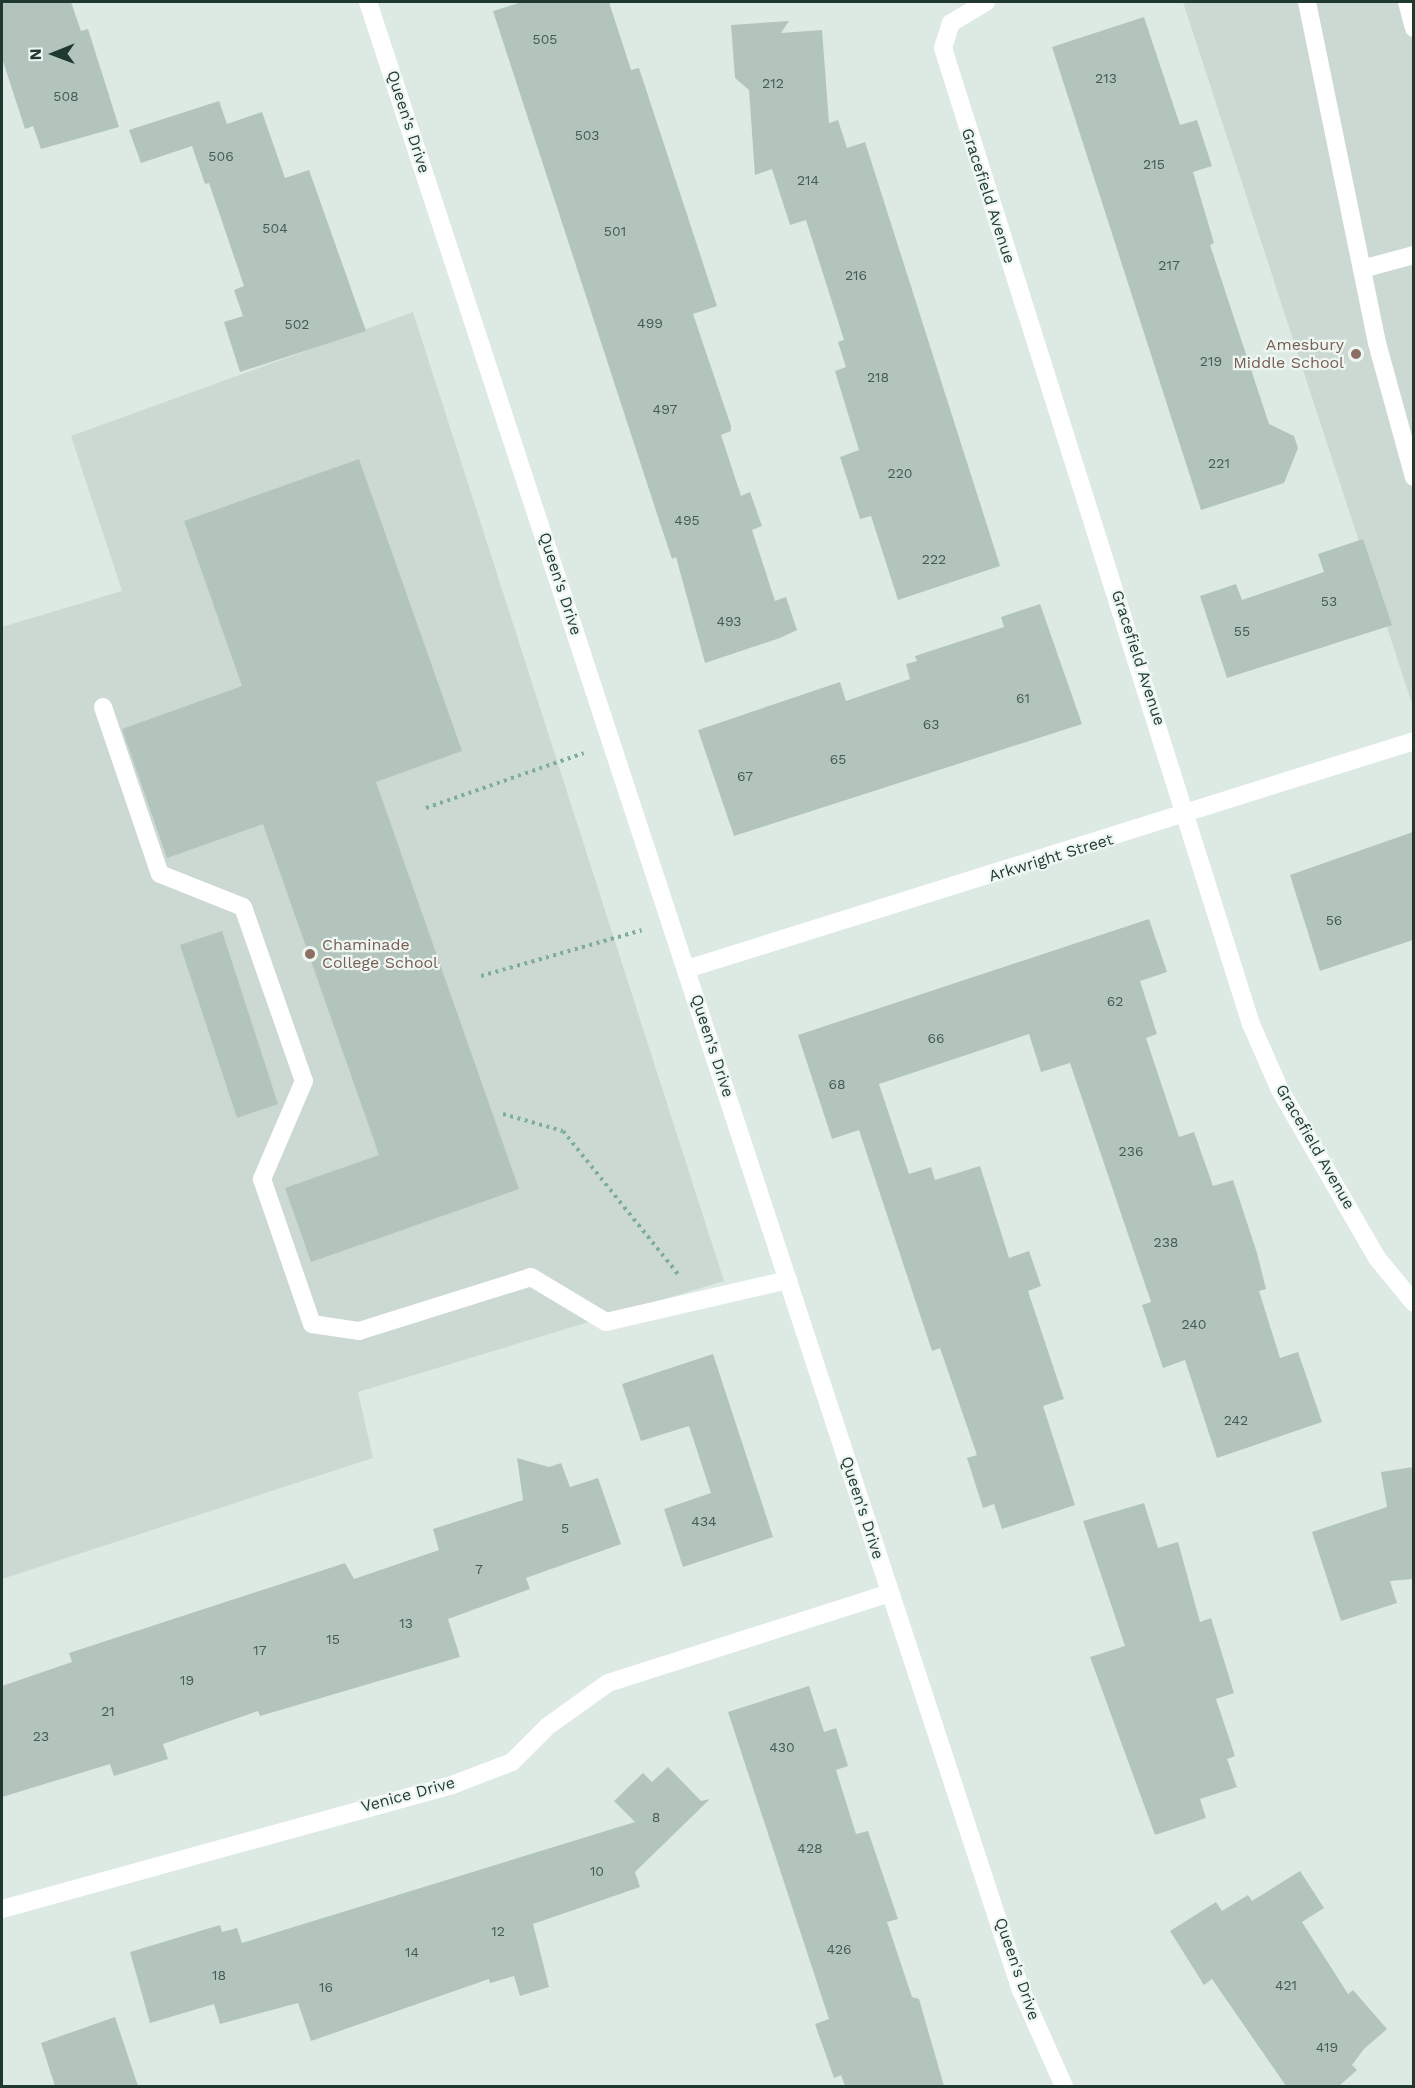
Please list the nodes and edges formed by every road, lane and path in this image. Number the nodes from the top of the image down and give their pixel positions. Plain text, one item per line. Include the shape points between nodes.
1 (368, 2) edge
2 (986, 2) edge
3 (1307, 2) edge
4 (1407, 2) edge
5 (1413, 28) edge
6 (1413, 255) edge
7 (1362, 270) junction
8 (1413, 477) edge
9 (103, 707) dead end
10 (1413, 741) edge
11 (612, 744) junction
12 (426, 808) dead end
13 (1188, 816) junction
14 (671, 922) junction
15 (687, 969) junction
16 (481, 976) dead end
17 (503, 1114) dead end
18 (788, 1280) junction
19 (685, 1283) dead end
20 (1413, 1303) edge
21 (890, 1593) junction
22 (2, 1909) edge
23 (1064, 2086) edge

1 - 11 street, Queen's Drive
2 - 13 street, Gracefield Avenue via 951,23 944,48
3 - 7 street
4 - 5 street
6 - 7 street
7 - 8 street
9 - 18 street via 160,874 243,907 304,1081 262,1179 312,1324 359,1331 531,1278 606,1322
10 - 13 street, Arkwright Street
11 - 12 path
11 - 14 street, Queen's Drive
13 - 15 street, Arkwright Street
13 - 20 street, Gracefield Avenue via 1251,1024 1280,1090 1377,1258
14 - 15 street, Queen's Drive
14 - 16 path
15 - 18 street, Queen's Drive
17 - 19 path via 563,1131
18 - 21 street, Queen's Drive
21 - 22 street, Venice Drive via 608,1683 548,1726 512,1761 452,1785
21 - 23 street, Queen's Drive via 1021,1990

